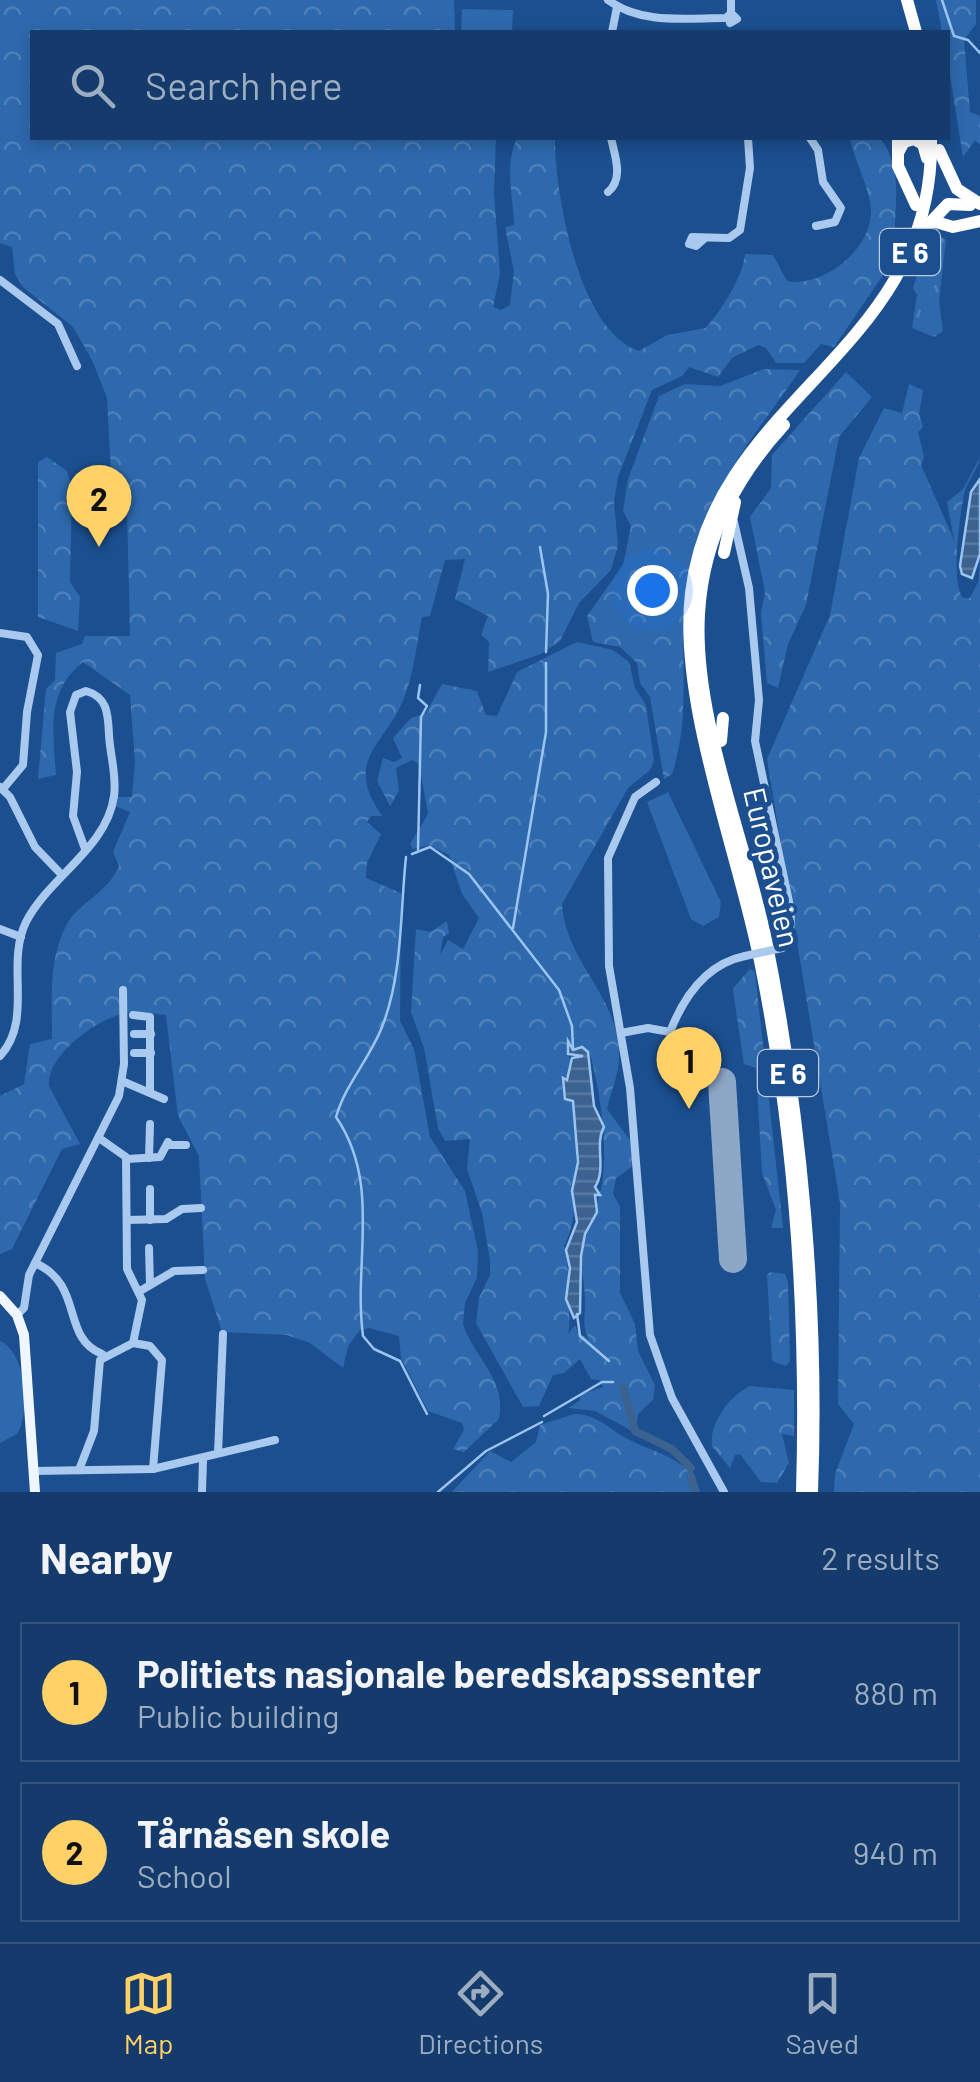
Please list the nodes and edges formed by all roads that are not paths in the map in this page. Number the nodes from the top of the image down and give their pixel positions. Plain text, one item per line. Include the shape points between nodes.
1 (608, 0) edge
2 (731, 0) edge
3 (907, 0) edge
4 (916, 0) edge
5 (617, 7) junction
6 (729, 22) edge
7 (612, 30) edge
8 (915, 30) edge
9 (924, 30) edge
10 (612, 140) edge
11 (748, 140) edge
12 (811, 140) edge
13 (898, 140) edge
14 (937, 142) edge
15 (897, 161) junction
16 (930, 172) junction
17 (608, 192) dead end
18 (916, 206) dead end
19 (978, 215) edge
20 (932, 223) junction
21 (816, 226) dead end
22 (705, 238) dead end
23 (0, 280) edge
24 (77, 366) dead end
25 (744, 474) junction
26 (732, 514) junction
27 (724, 553) dead end
28 (0, 634) edge
29 (722, 718) dead end
30 (722, 764) junction
31 (656, 782) dead end
32 (2, 788) edge
33 (85, 849) junction
34 (62, 875) junction
35 (0, 929) edge
36 (21, 937) junction
37 (123, 990) dead end
38 (133, 1016) dead end
39 (134, 1034) dead end
40 (150, 1034) junction
41 (621, 1034) junction
42 (134, 1053) dead end
43 (151, 1053) junction
44 (0, 1056) edge
45 (122, 1082) junction
46 (150, 1092) junction
47 (164, 1098) dead end
48 (150, 1124) dead end
49 (99, 1138) junction
50 (186, 1145) dead end
51 (150, 1158) junction
52 (127, 1159) junction
53 (150, 1188) dead end
54 (201, 1208) dead end
55 (127, 1220) junction
56 (150, 1220) junction
57 (150, 1248) dead end
58 (35, 1262) junction
59 (202, 1270) dead end
60 (150, 1285) junction
61 (140, 1291) junction
62 (0, 1296) edge
63 (15, 1313) junction
64 (224, 1334) dead end
65 (133, 1343) junction
66 (102, 1354) junction
67 (275, 1440) dead end
68 (218, 1452) junction
69 (202, 1460) junction
70 (152, 1469) junction
71 (79, 1470) junction
72 (34, 1471) junction
73 (35, 1492) edge
74 (202, 1492) edge
75 (724, 1492) edge
76 (802, 1492) edge
77 (812, 1492) edge

1 - 5 street
2 - 6 street
3 - 8 highway
4 - 9 highway
5 - 6 street via 649,18
5 - 7 street
10 - 17 street via 618,168
11 - 22 street via 740,230 732,238
12 - 21 street via 822,182 840,208 835,222
13 - 15 highway, E 6
14 - 16 highway, E 6
14 - 19 highway, E 6 via 957,189
14 - 20 highway, E 6
15 - 16 highway via 902,143 918,140
15 - 18 highway, E 6
16 - 76 highway, Europaveien / E 6 via 909,254 869,322 736,470 707,526 690,600 695,689 749,906 778,1063 796,1265
19 - 20 highway, E 6 via 953,227
19 - 20 highway, E 6 via 953,202
20 - 25 highway, Europaveien / E 6 via 883,316
23 - 24 street via 60,327
25 - 26 highway, E 6
25 - 30 highway, Europaveien / E 6 via 717,528 700,601 702,672
26 - 27 highway, E 6
26 - 41 street, bridge via 749,588 759,700 755,741 790,911 789,941 708,971 670,1032
28 - 32 street via 28,637 38,655 23,765
29 - 30 highway, E 6
30 - 77 highway, Europaveien / E 6 via 763,925 790,1082 807,1297
31 - 41 street via 635,796 607,866 609,966
32 - 34 street via 36,847
33 - 33 street via 106,822 114,793 107,712 94,694 78,693 70,708 77,776 73,816
33 - 34 street
34 - 36 street
35 - 36 street
36 - 44 street via 16,1028
37 - 45 street
38 - 40 street via 150,1017
39 - 40 street
40 - 43 street
41 - 75 street via 648,1326 670,1393
42 - 43 street
43 - 46 street
45 - 46 street
45 - 49 street
46 - 47 street
48 - 51 street
49 - 52 street
49 - 58 street
50 - 51 street via 168,1143 162,1156
51 - 52 street
52 - 55 street
53 - 56 street
54 - 56 street via 180,1207 170,1218
55 - 56 street
55 - 61 street via 128,1274
57 - 60 street
58 - 63 street
58 - 66 street via 64,1283 79,1335
59 - 60 street via 174,1271
60 - 61 street
61 - 65 street
62 - 63 main road
63 - 72 main road via 25,1339
64 - 68 street
65 - 66 street
65 - 70 street via 150,1346 162,1360
66 - 71 street via 94,1431
67 - 68 street
68 - 69 street
69 - 70 street
69 - 74 street
70 - 71 street
71 - 72 street
72 - 73 main road

